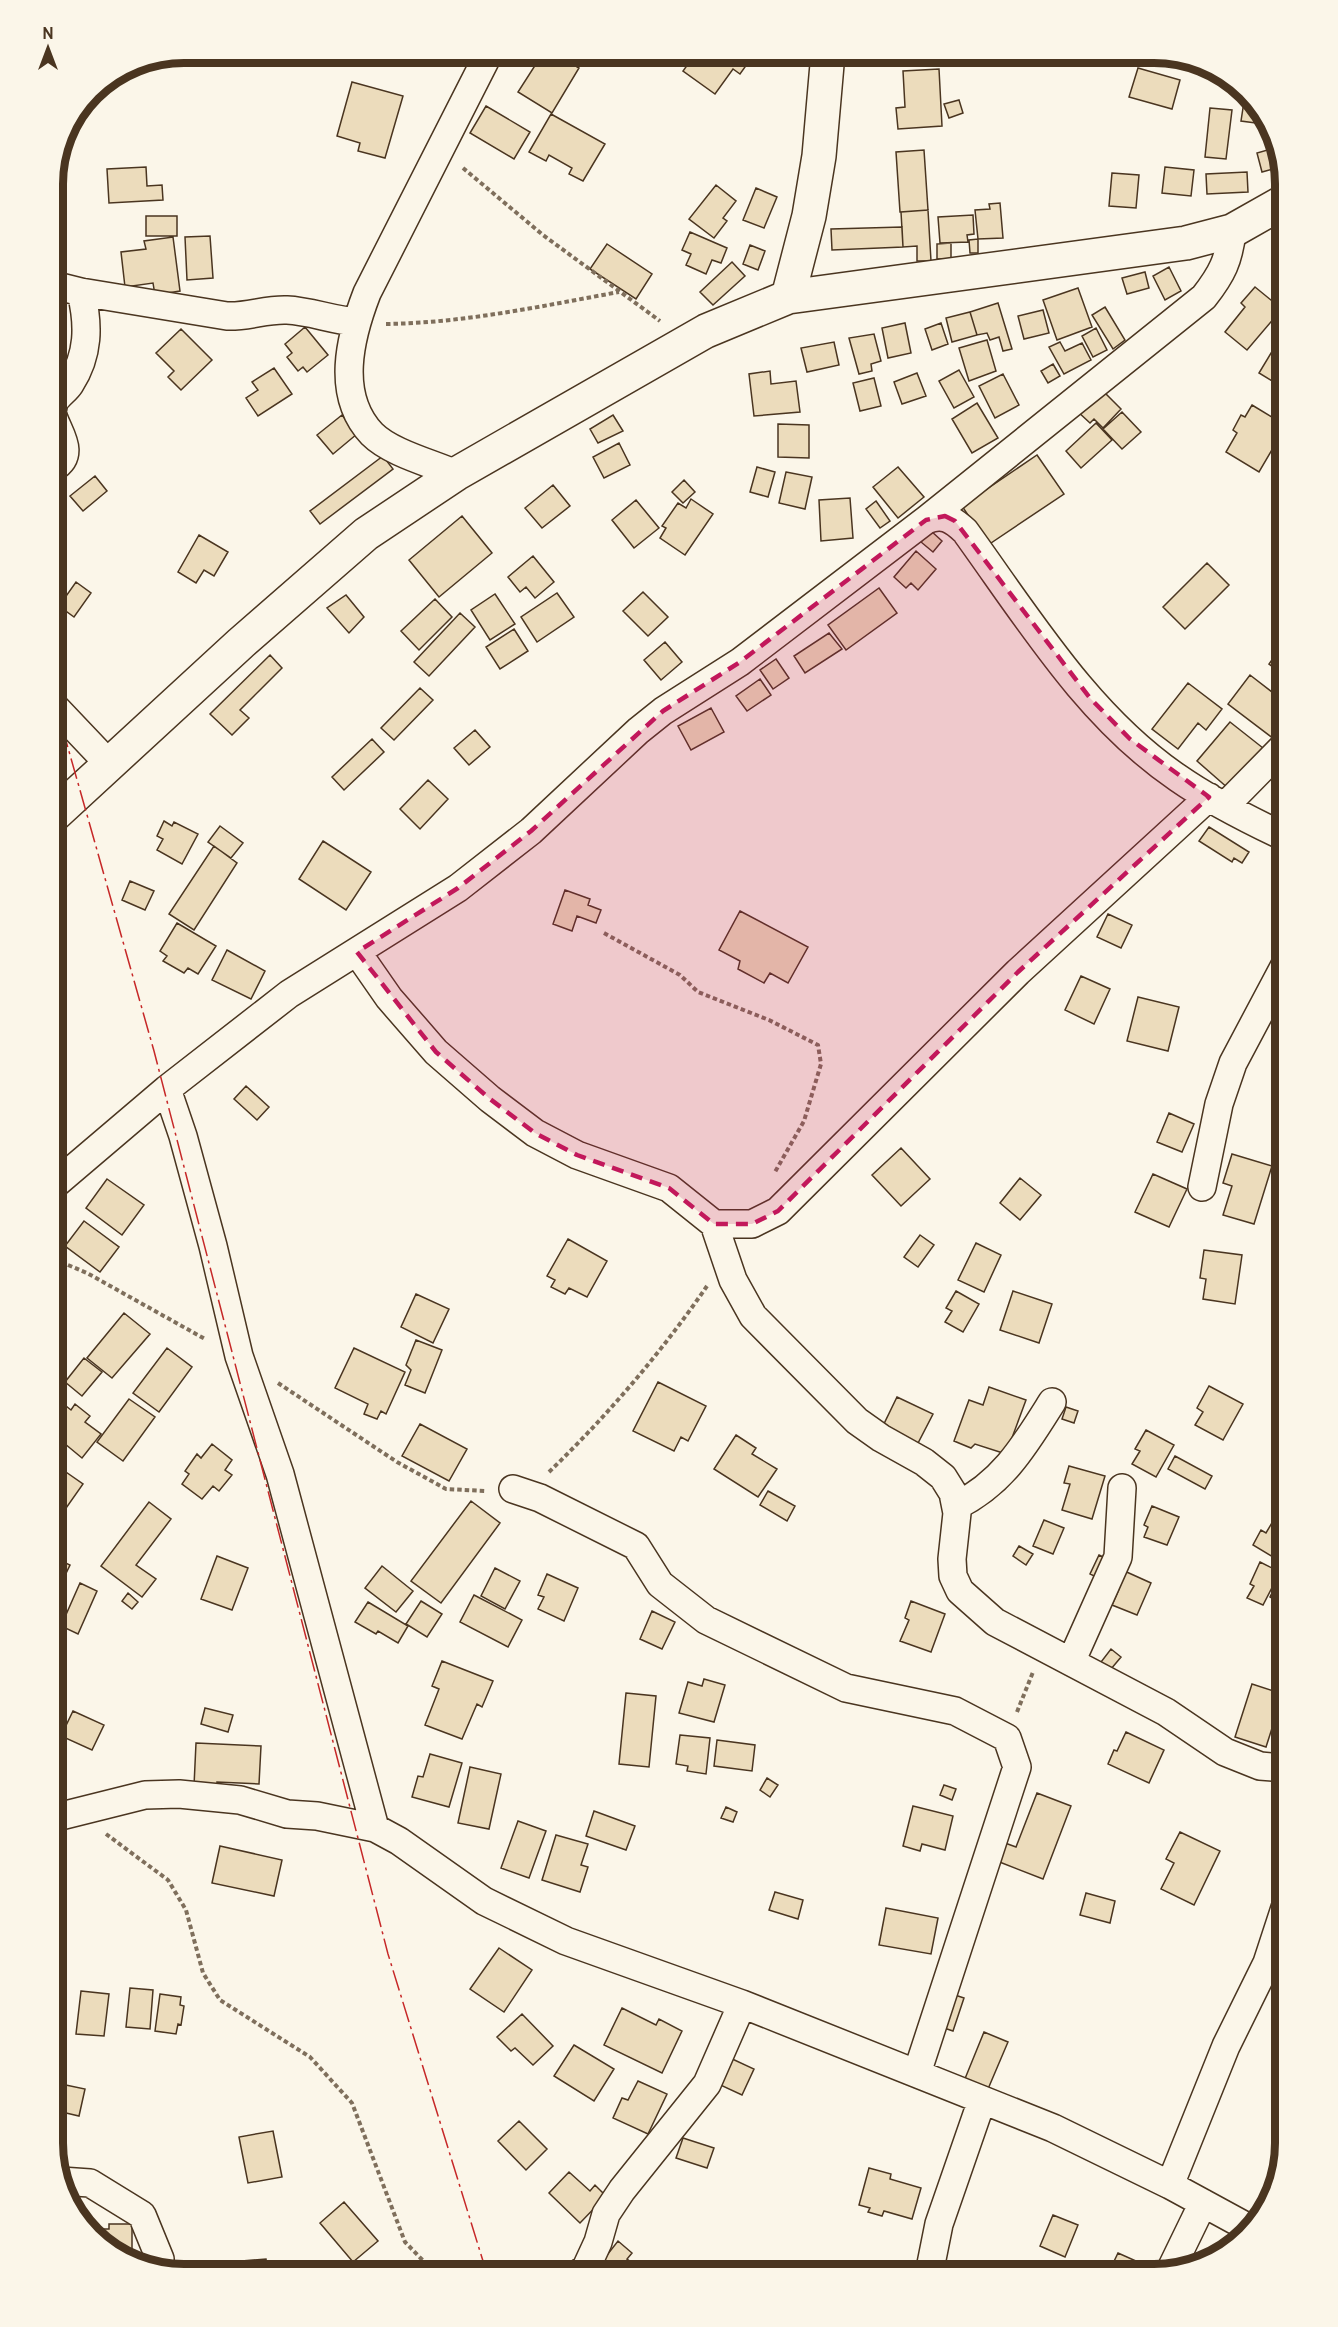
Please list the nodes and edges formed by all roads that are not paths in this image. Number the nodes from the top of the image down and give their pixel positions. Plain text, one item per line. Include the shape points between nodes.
1 (484, 63) edge
2 (827, 63) edge
3 (1275, 207) edge
4 (1232, 231) junction
5 (63, 288) edge
6 (81, 292) junction
7 (788, 297) junction
8 (356, 322) junction
9 (63, 392) edge
10 (63, 435) edge
11 (63, 455) edge
12 (456, 474) junction
13 (926, 520) junction
14 (63, 716) edge
15 (1275, 754) edge
16 (110, 765) junction
17 (1217, 802) junction
18 (63, 807) edge
19 (1275, 831) edge
20 (357, 952) junction
21 (1275, 985) edge
22 (167, 1089) junction
23 (63, 1177) edge
24 (1202, 1187) dead end
25 (714, 1224) junction
26 (1052, 1402) dead end
27 (1122, 1488) dead end
28 (513, 1489) road end
29 (956, 1506) junction
30 (1071, 1662) junction
31 (1275, 1767) edge
32 (64, 1815) edge
33 (375, 1828) junction
34 (1275, 1970) edge
35 (742, 2004) junction
36 (917, 2073) junction
37 (982, 2100) junction
38 (69, 2182) edge
39 (1170, 2185) junction
40 (1203, 2203) junction
41 (1243, 2225) edge
42 (159, 2262) edge
43 (1174, 2262) edge
44 (588, 2264) edge
45 (931, 2264) edge

1 - 8 street
2 - 7 street via 809,216
3 - 4 street
4 - 7 street via 1186,243
4 - 13 street via 1229,255 1219,278 1204,297
5 - 6 street
6 - 8 street via 227,316 286,310
6 - 9 street via 87,336 76,374
7 - 12 street via 684,343
8 - 12 street via 349,370 352,396 361,419 373,435 393,448
10 - 11 street
12 - 16 street via 366,534
13 - 17 street via 945,516 955,521 1090,698 1130,739 1177,777
13 - 20 street via 740,662 663,711 531,831 458,888
14 - 16 street
15 - 17 street
16 - 18 street
17 - 19 street
17 - 25 street via 1018,972 778,1211 752,1224
20 - 22 street via 289,994
20 - 25 street via 389,998 436,1052 490,1099 535,1133 577,1155 669,1188
21 - 24 street via 1233,1063 1219,1104
22 - 23 street
22 - 33 street via 213,1246 239,1356 280,1474
25 - 29 street via 742,1298 753,1316 857,1421 943,1477
26 - 29 street via 1022,1450 990,1486
27 - 30 street via 1118,1557
28 - 36 street via 540,1498 636,1546 660,1584 706,1620 846,1688 955,1711 1007,1738 1017,1767
29 - 30 street via 952,1559 953,1576 960,1592 995,1622
30 - 31 street via 1166,1712 1225,1752 1260,1766
32 - 33 street via 145,1795 179,1794 240,1800 287,1814
33 - 35 street via 484,1901 556,1936
34 - 39 street via 1227,2046
35 - 36 street
35 - 44 street via 706,2084 606,2214
36 - 37 street
37 - 39 street via 1053,2128
37 - 45 street via 939,2224
38 - 42 street via 90,2183 142,2215
39 - 40 street
40 - 41 street
40 - 43 street

